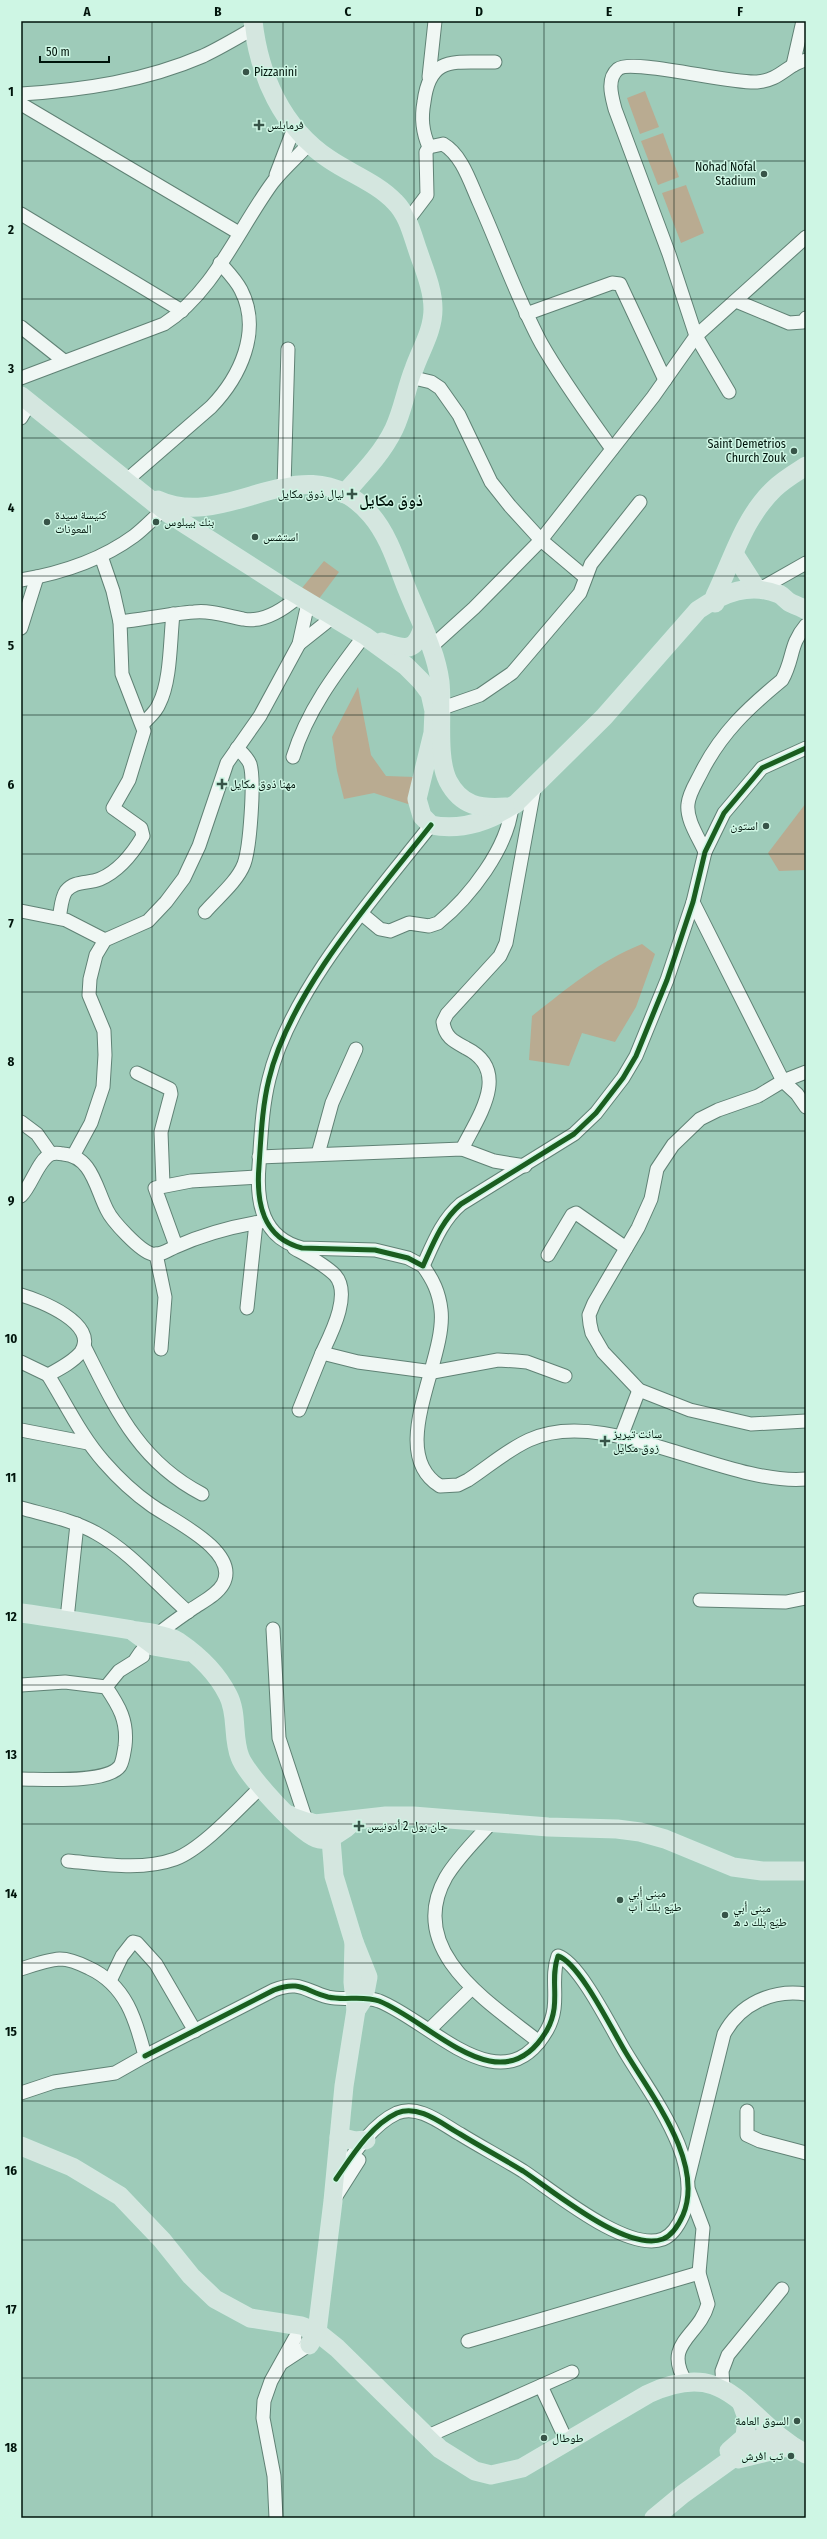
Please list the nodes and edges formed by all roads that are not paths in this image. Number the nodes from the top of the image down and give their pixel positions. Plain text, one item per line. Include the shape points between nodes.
1 (803, 21) edge
2 (435, 22) edge
3 (253, 25) edge
4 (806, 60) edge
5 (495, 62) dead end
6 (793, 65) junction
7 (429, 77) junction
8 (21, 94) edge
9 (21, 104) edge
10 (294, 128) junction
11 (309, 144) junction
12 (429, 147) junction
13 (274, 181) junction
14 (21, 214) edge
15 (408, 220) junction
16 (239, 233) junction
17 (806, 238) edge
18 (220, 262) junction
19 (736, 301) junction
20 (182, 311) junction
21 (526, 314) junction
22 (806, 318) edge
23 (21, 327) edge
24 (696, 336) junction
25 (288, 349) dead end
26 (64, 361) junction
27 (410, 377) junction
28 (21, 378) edge
29 (666, 380) junction
30 (729, 392) dead end
31 (26, 399) edge
32 (21, 418) edge
33 (612, 449) junction
34 (806, 466) edge
35 (128, 479) junction
36 (284, 487) junction
37 (344, 494) junction
38 (640, 502) dead end
39 (218, 505) junction
40 (166, 507) junction
41 (197, 531) junction
42 (541, 540) junction
43 (736, 550) junction
44 (101, 556) junction
45 (806, 563) edge
46 (784, 576) junction
47 (37, 577) junction
48 (585, 577) junction
49 (21, 580) edge
50 (758, 588) junction
51 (303, 600) junction
52 (783, 600) junction
53 (711, 606) junction
54 (806, 610) edge
55 (173, 614) junction
56 (333, 617) junction
57 (120, 622) junction
58 (806, 625) edge
59 (423, 627) junction
60 (21, 628) edge
61 (365, 636) junction
62 (299, 644) junction
63 (431, 647) junction
64 (438, 710) junction
65 (143, 724) junction
66 (237, 748) junction
67 (806, 748) edge
68 (293, 757) dead end
69 (434, 763) junction
70 (534, 784) junction
71 (469, 804) junction
72 (512, 806) junction
73 (431, 825) junction
74 (456, 827) junction
75 (705, 852) junction
76 (694, 902) junction
77 (21, 911) edge
78 (205, 912) dead end
79 (362, 914) junction
80 (59, 918) junction
81 (105, 940) junction
82 (356, 1049) dead end
83 (806, 1072) edge
84 (137, 1073) dead end
85 (783, 1082) junction
86 (806, 1107) edge
87 (21, 1122) edge
88 (462, 1148) junction
89 (51, 1154) junction
90 (318, 1154) junction
91 (73, 1156) junction
92 (260, 1157) junction
93 (525, 1166) junction
94 (258, 1177) junction
95 (163, 1184) junction
96 (21, 1196) edge
97 (261, 1222) junction
98 (288, 1244) junction
99 (176, 1246) junction
100 (626, 1248) junction
101 (156, 1254) junction
102 (548, 1255) dead end
103 (423, 1266) junction
104 (21, 1295) edge
105 (247, 1308) dead end
106 (84, 1346) junction
107 (161, 1349) dead end
108 (322, 1353) junction
109 (21, 1362) edge
110 (433, 1372) junction
111 (48, 1375) junction
112 (565, 1376) dead end
113 (638, 1390) junction
114 (299, 1410) dead end
115 (806, 1421) edge
116 (21, 1430) edge
117 (621, 1437) junction
118 (88, 1443) junction
119 (806, 1479) edge
120 (202, 1494) dead end
121 (21, 1508) edge
122 (77, 1524) junction
123 (806, 1598) edge
124 (700, 1600) dead end
125 (21, 1614) edge
126 (186, 1614) junction
127 (67, 1619) junction
128 (273, 1630) dead end
129 (160, 1641) junction
130 (21, 1685) edge
131 (106, 1686) junction
132 (21, 1779) edge
133 (261, 1787) junction
134 (490, 1823) junction
135 (319, 1828) junction
136 (68, 1861) dead end
137 (806, 1871) edge
138 (21, 1969) edge
139 (110, 1981) junction
140 (472, 1988) junction
141 (359, 1993) junction
142 (806, 1994) edge
143 (430, 2030) junction
144 (195, 2031) junction
145 (539, 2042) junction
146 (145, 2056) junction
147 (21, 2093) edge
148 (747, 2111) dead end
149 (429, 2116) junction
150 (339, 2137) junction
151 (366, 2140) junction
152 (21, 2146) edge
153 (806, 2153) edge
154 (336, 2179) junction
155 (688, 2185) junction
156 (333, 2201) junction
157 (699, 2273) junction
158 (782, 2289) dead end
159 (305, 2335) junction
160 (468, 2341) dead end
161 (572, 2372) dead end
162 (686, 2382) junction
163 (541, 2386) junction
164 (723, 2388) junction
165 (742, 2404) junction
166 (772, 2430) junction
167 (428, 2436) junction
168 (567, 2442) junction
169 (790, 2446) junction
170 (806, 2454) edge
171 (730, 2461) junction
172 (684, 2494) junction
173 (276, 2518) edge
174 (654, 2518) edge

1 - 6 street
2 - 7 street
3 - 8 street via 204,56 141,78 84,89
3 - 10 main road via 258,54 274,96
4 - 6 street
5 - 7 street via 442,66
6 - 24 street via 779,76 755,82 718,79 636,65 618,68 613,75 610,85 615,109 669,254
7 - 12 street via 422,116 423,131
9 - 16 street
10 - 11 main road
10 - 13 street
11 - 13 street
11 - 15 main road via 389,196
12 - 15 street via 426,152 427,195
12 - 21 street via 443,144 450,148 457,158 470,182
13 - 16 street
14 - 20 street
15 - 27 main road via 429,283 433,309 429,334
16 - 18 street
17 - 19 street
18 - 20 street
18 - 35 street via 240,289 247,306 246,346 241,366 215,403
19 - 22 street via 788,323 803,322
19 - 24 street
20 - 26 street via 164,324
21 - 29 street via 612,283 620,284
21 - 33 street via 554,366
23 - 26 street
24 - 29 street
24 - 30 street
25 - 36 street
26 - 28 street
27 - 37 main road via 390,436 375,459
27 - 42 street via 431,382 440,388 459,415 492,482
29 - 33 street
31 - 32 street
31 - 35 main road
33 - 42 street
34 - 43 main road via 765,498 743,531
35 - 40 main road via 146,495
36 - 37 main road via 304,483 323,486
36 - 39 main road
37 - 59 main road via 371,515 386,537
38 - 48 street via 591,564
39 - 40 main road
39 - 41 main road via 201,521
40 - 41 main road
40 - 44 street via 134,535
41 - 51 main road
42 - 48 street
42 - 63 street via 474,608
43 - 50 main road
43 - 53 main road via 730,552 712,588
44 - 47 street via 79,566
44 - 57 street
45 - 46 street
46 - 50 street
46 - 52 street
47 - 49 street
47 - 60 street
48 - 64 street via 580,592 512,673 480,695
50 - 52 main road
50 - 53 main road via 727,593
51 - 55 street via 273,614 252,619 205,612
51 - 56 main road
51 - 62 street
52 - 53 main road via 758,596 742,597
52 - 54 main road
53 - 70 main road via 698,610 604,717
55 - 57 street
55 - 65 street via 161,699 157,708
56 - 61 main road
56 - 62 street
57 - 65 street via 120,666
58 - 75 street via 793,644 782,680 728,728 711,753 693,788 688,804 689,818
59 - 61 main road via 417,642 408,648
59 - 63 main road
61 - 64 main road via 406,666 421,681
61 - 68 street via 338,669 311,712 300,733
62 - 66 street via 260,716
63 - 64 main road via 436,661
64 - 69 main road via 433,733
65 - 80 street via 144,736 129,780 113,805 116,811 141,828 142,836 129,857 109,874 98,880 77,883 65,892
66 - 78 street via 251,766 250,817 245,860 231,883
66 - 81 street via 224,770 191,866 174,892 148,921
67 - 75 street via 762,768 724,812
69 - 71 main road
69 - 73 main road via 417,799 422,816
70 - 72 main road
70 - 88 street via 506,943 500,956 447,1014 443,1022 447,1036 480,1058 488,1074 488,1096
71 - 72 main road via 486,808
71 - 74 main road via 468,817
72 - 74 main road via 487,820
72 - 79 street via 508,828 497,852 482,875 438,923 428,926 409,923 390,931 380,929
73 - 74 main road
73 - 79 street
75 - 76 street
76 - 85 street
76 - 93 street via 649,1026 623,1078 596,1113 574,1134
77 - 80 street
79 - 92 street via 314,982 279,1047 264,1105
80 - 81 street
81 - 91 street via 92,967 89,989 92,1006 104,1031 103,1087 91,1123
82 - 90 street via 332,1103
83 - 85 street
84 - 95 street via 170,1089 171,1094 161,1132
85 - 86 street via 797,1094
85 - 100 street via 758,1096 708,1115 682,1136 658,1170 650,1199
87 - 89 street via 37,1134
88 - 90 street
88 - 93 street via 494,1161
89 - 91 street
89 - 96 street via 41,1163 29,1187
90 - 92 street
91 - 101 street via 87,1166 111,1217 140,1246
92 - 94 street
93 - 103 street via 471,1196 452,1212
94 - 95 street
94 - 97 street
95 - 99 street via 155,1188 154,1192
97 - 98 street
97 - 99 street via 206,1235
97 - 105 street
98 - 103 street via 302,1248 380,1251 408,1258
98 - 108 street via 328,1269 339,1282 341,1304
99 - 101 street
100 - 102 street via 576,1213 572,1215
100 - 113 street via 594,1303 590,1324 603,1352
101 - 107 street via 165,1296
103 - 110 street via 435,1283 442,1311
104 - 106 street via 41,1301 62,1313 81,1333
106 - 111 street via 74,1359
106 - 120 street via 130,1433 157,1463 189,1488
108 - 110 street via 358,1362
108 - 114 street
109 - 111 street
110 - 112 street via 508,1360 527,1362
110 - 117 street via 424,1399 417,1441 425,1471 440,1486 458,1485 529,1440 558,1432 587,1431
111 - 118 street
113 - 115 street via 690,1410 745,1422
113 - 117 street
116 - 118 street
117 - 119 street via 771,1477
118 - 126 street via 120,1479 152,1505 200,1536 221,1561 226,1576 221,1588
121 - 122 street
122 - 126 street via 97,1533 130,1557
122 - 127 street
123 - 124 street via 786,1602
125 - 127 main road
126 - 129 street
127 - 129 main road via 132,1630
128 - 135 street via 279,1738
129 - 131 street via 114,1676
129 - 133 main road via 193,1654 206,1665 227,1694 232,1707 238,1751 248,1772
130 - 131 street via 65,1682
131 - 132 street via 126,1725 124,1754 118,1769 94,1777
133 - 135 main road via 298,1825
133 - 136 street via 195,1847 174,1860 137,1865
134 - 135 main road via 413,1816 356,1820 349,1827
134 - 137 main road via 640,1832 733,1867 780,1872
134 - 140 street via 446,1878 438,1896 435,1915 437,1932 445,1955 455,1972
135 - 141 main road via 354,1942
138 - 139 street via 51,1960 67,1960 93,1970
139 - 144 street via 128,1947 133,1942 137,1943 156,1964
139 - 146 street via 131,2009
140 - 143 street
140 - 145 street
141 - 143 street via 388,2005
141 - 144 street via 333,1998 304,1986 284,1986
141 - 150 main road
142 - 155 street via 781,1994 760,2000 742,2010 732,2020 724,2034
143 - 145 street via 466,2053 488,2062 501,2063 525,2056
144 - 146 street
145 - 155 street via 555,2010 555,1969 558,1956 570,1962 591,1993 661,2110 678,2147
146 - 147 street via 115,2073 54,2082
148 - 153 street via 747,2135
149 - 151 street via 411,2110 398,2113
149 - 155 street via 523,2171 583,2213 626,2236 645,2240 660,2240 667,2237 680,2222
149 - 156 street via 400,2120 382,2133 363,2155
150 - 151 main road via 355,2141
150 - 154 main road
151 - 154 street
152 - 159 main road via 72,2167 120,2196 162,2240 190,2276 215,2299 250,2318 270,2322
154 - 156 main road
155 - 157 street via 703,2228
156 - 159 main road via 320,2305
157 - 160 street
157 - 162 street via 708,2304 680,2349 676,2361
158 - 164 street via 728,2355 722,2371
159 - 167 main road via 337,2348
159 - 173 street via 280,2364 264,2401 262,2418 274,2476
161 - 163 street
162 - 164 main road via 704,2382
162 - 168 main road via 667,2385 648,2394
163 - 167 street
163 - 168 street
164 - 165 main road
165 - 166 main road
165 - 172 main road via 747,2418 745,2437 730,2451 690,2478
166 - 169 main road
166 - 171 main road
167 - 168 main road via 464,2466 491,2475 522,2468
169 - 170 main road
169 - 171 main road
171 - 172 main road
172 - 174 main road

